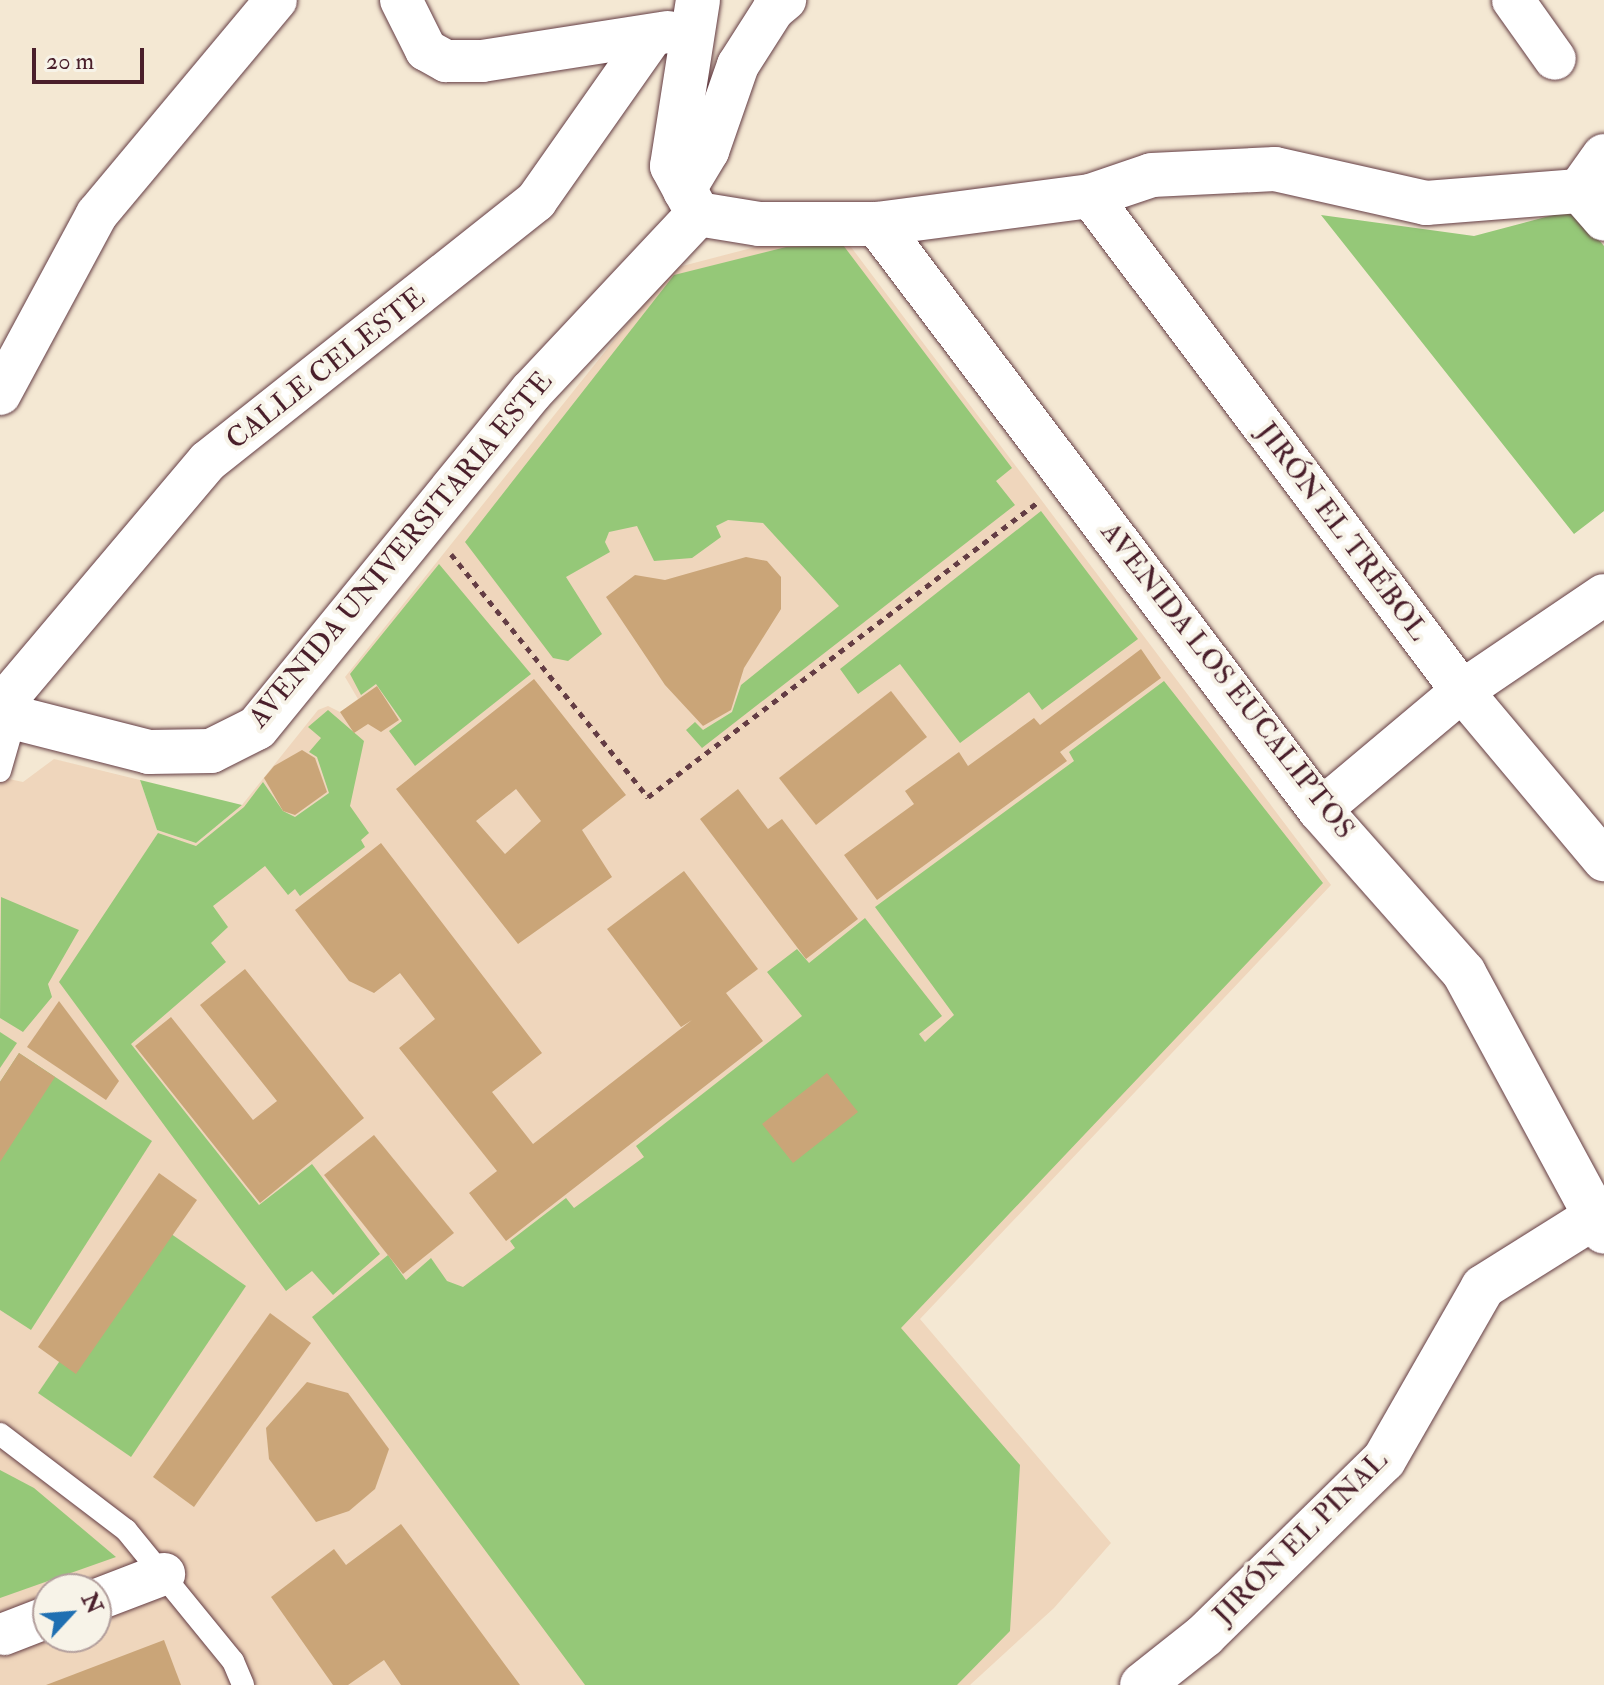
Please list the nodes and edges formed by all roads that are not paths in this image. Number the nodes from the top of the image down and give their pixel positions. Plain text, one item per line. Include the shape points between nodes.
1 (276, 0) edge
2 (401, 0) edge
3 (785, 0) edge
4 (1513, 0) edge
5 (681, 21) edge
6 (1555, 59) dead end
7 (1604, 156) edge
8 (684, 191) junction
9 (1090, 196) junction
10 (1592, 206) edge
11 (877, 224) junction
12 (0, 394) edge
13 (1604, 595) edge
14 (1462, 691) junction
15 (5, 714) edge
16 (0, 771) edge
17 (1320, 810) junction
18 (1604, 860) edge
19 (1601, 1219) edge
20 (0, 1434) edge
21 (164, 1574) junction
22 (112, 1594) edge
23 (32, 1623) edge
24 (4, 1634) dead end
25 (243, 1685) edge
26 (1142, 1685) edge

1 - 12 street via 97,214
2 - 5 street via 426,50 446,61 482,61
3 - 8 street via 738,65 708,151
4 - 6 street
5 - 8 main road
5 - 15 street, CALLE CELESTE via 536,201 208,461
7 - 10 main road
8 - 11 main road via 759,224
8 - 15 main road, AVENIDA UNIVERSITARIA ESTE via 666,251 531,392 257,728 211,751 149,752
9 - 10 main road via 1152,175 1275,169 1426,203
9 - 11 main road
9 - 14 street, JIRÓN EL TRÉBOL
11 - 17 main road, AVENIDA LOS EUCALIPTOS
13 - 14 street
14 - 17 street
14 - 18 street, JIRÓN EL TRÉBOL
15 - 16 lane
17 - 19 main road, AVENIDA LOS EUCALIPTOS via 1414,910 1464,973
19 - 26 main road, JIRÓN EL PINAL via 1483,1287 1384,1460 1205,1635
20 - 21 lane via 126,1530
21 - 22 street
21 - 25 lane via 233,1661
23 - 24 street

